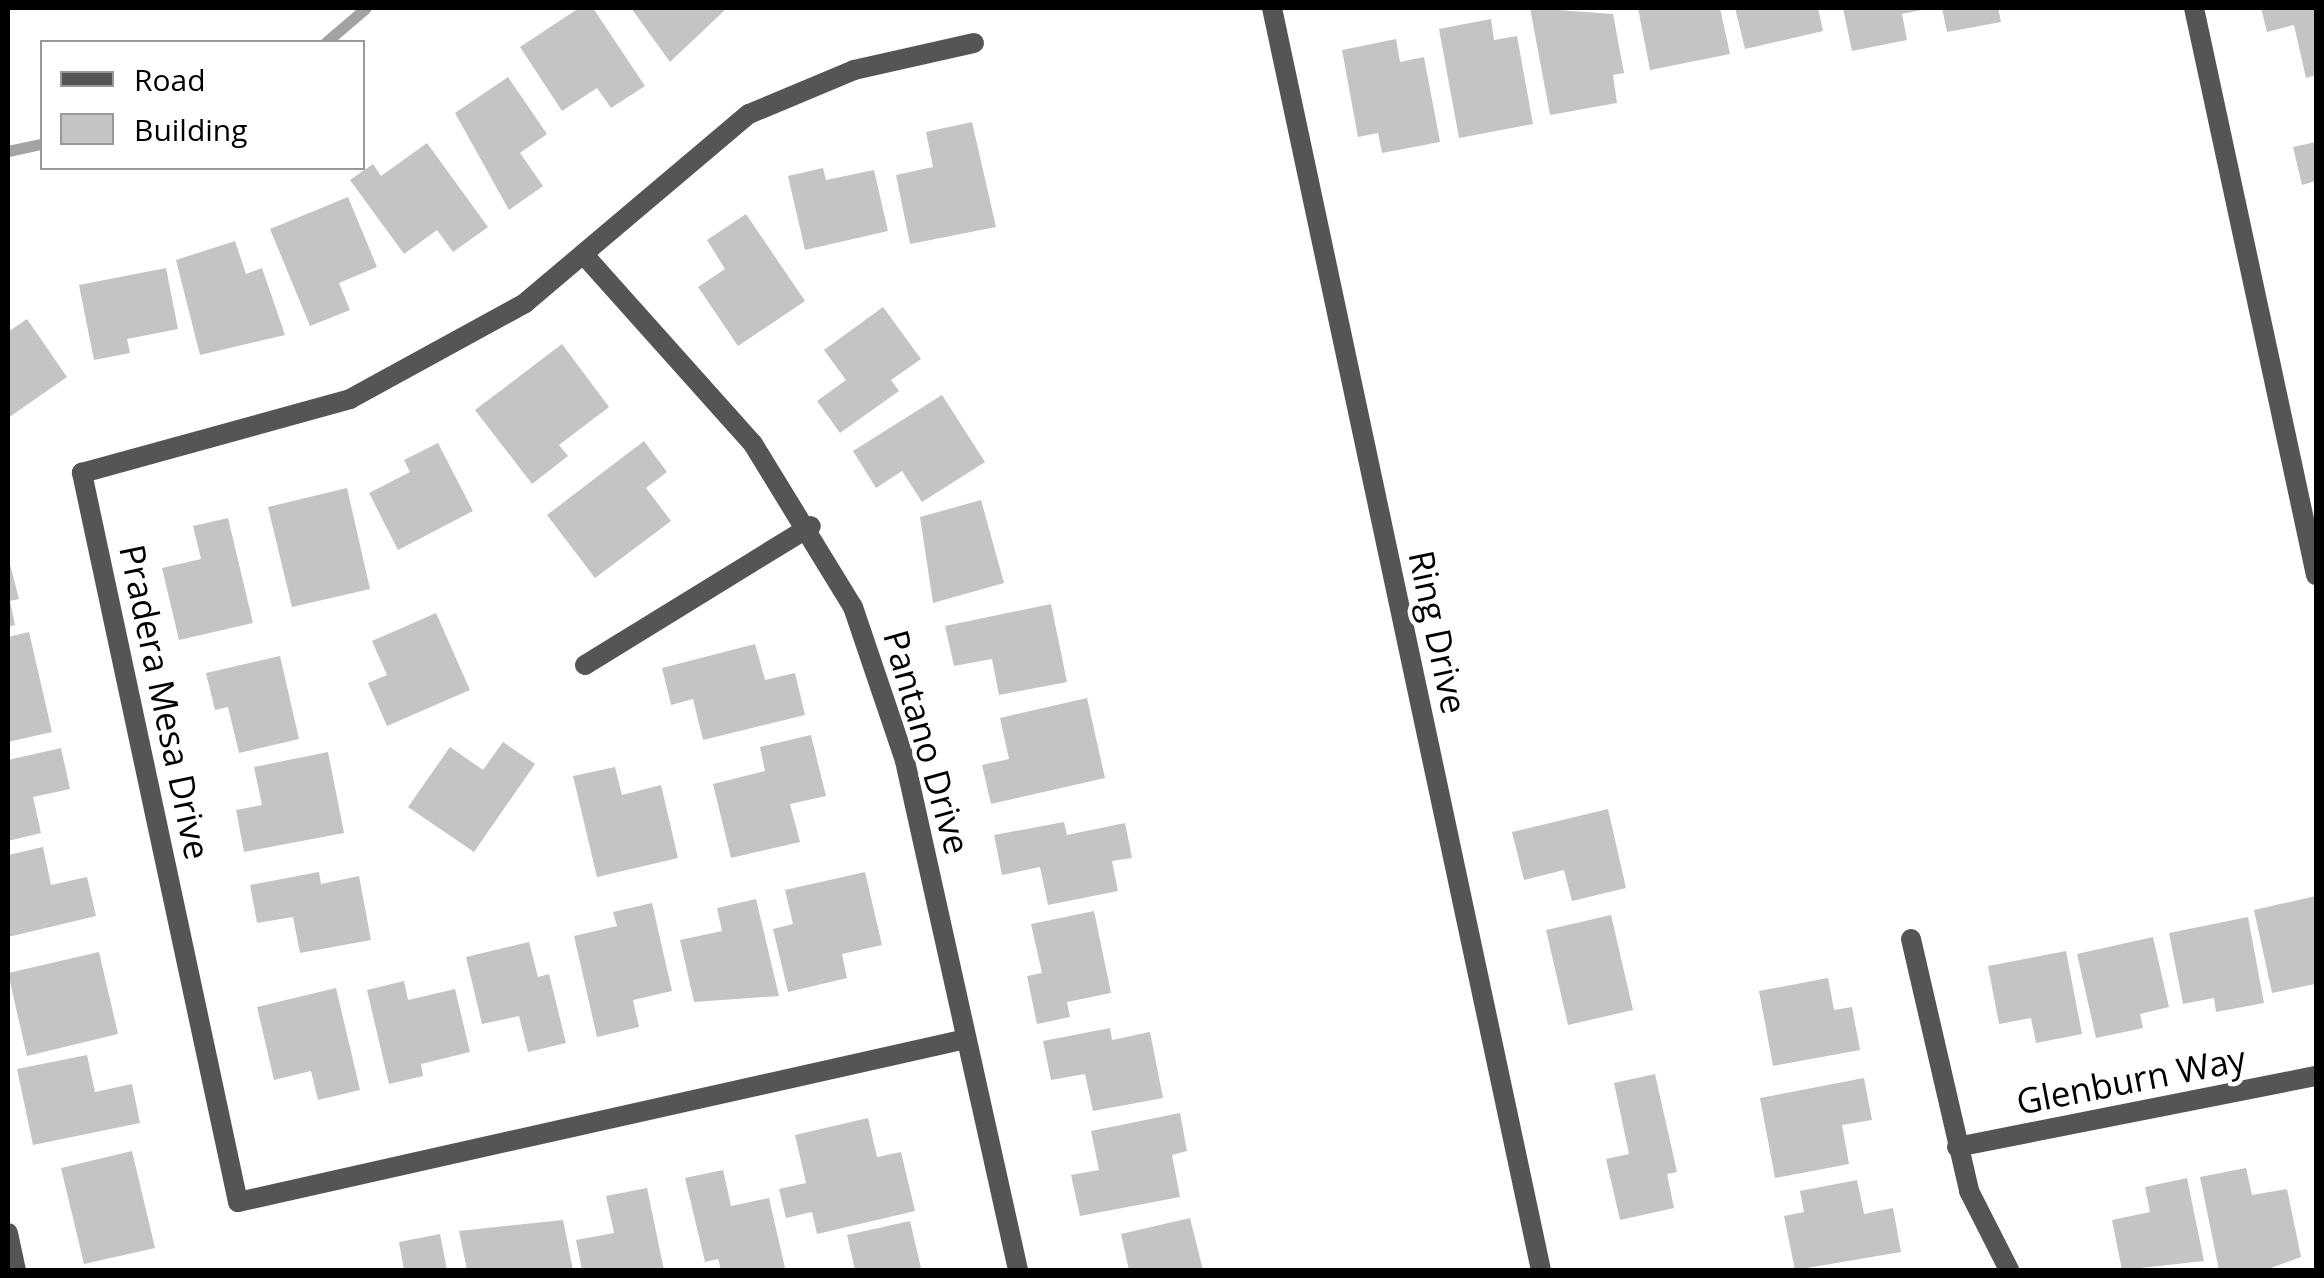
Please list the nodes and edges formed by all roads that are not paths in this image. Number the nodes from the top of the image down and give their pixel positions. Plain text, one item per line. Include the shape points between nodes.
1 (1272, 8) edge
2 (2194, 8) edge
3 (974, 44) dead end
4 (586, 256) junction
5 (810, 526) junction
6 (2316, 575) edge
7 (585, 666) dead end
8 (1911, 938) dead end
9 (966, 1039) junction
10 (2316, 1076) edge
11 (1957, 1148) junction
12 (8, 1233) edge
13 (16, 1270) edge
14 (1018, 1270) edge
15 (1540, 1270) edge
16 (2010, 1270) edge

1 - 15 street, Ring Drive
2 - 6 street
3 - 4 street, Pradera Mesa Drive via 854,70 749,114 696,150
4 - 5 street, Pantano Drive via 754,444
4 - 9 street, Pradera Mesa Drive via 446,352 350,399 82,472 238,1202
5 - 7 street
5 - 9 street, Pantano Drive via 884,682
8 - 11 street
9 - 14 street, Pantano Drive
10 - 11 street, Glenburn Way
11 - 16 street
12 - 13 street

